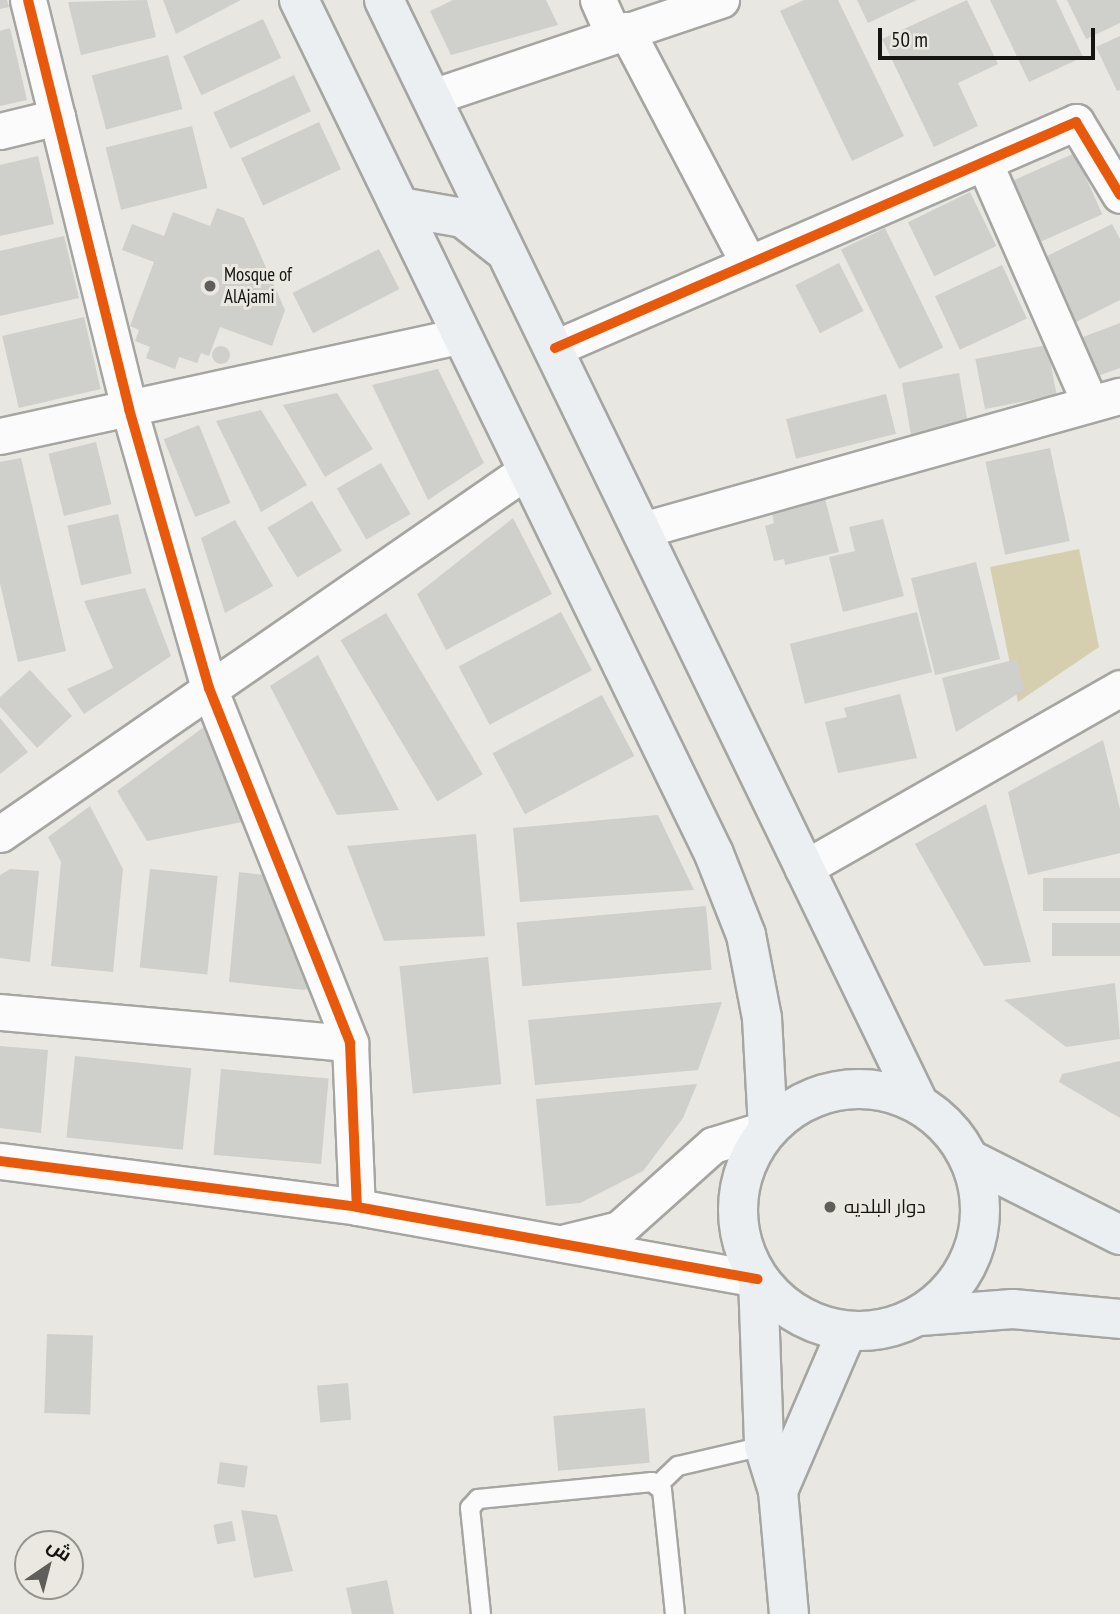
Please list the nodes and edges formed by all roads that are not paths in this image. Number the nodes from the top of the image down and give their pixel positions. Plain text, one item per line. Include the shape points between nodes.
1 (28, 0) edge
2 (299, 0) edge
3 (384, 0) edge
4 (598, 0) edge
5 (721, 0) edge
6 (620, 32) junction
7 (432, 97) junction
8 (57, 117) junction
9 (0, 131) edge
10 (984, 162) junction
11 (1120, 195) edge
12 (400, 207) junction
13 (511, 261) junction
14 (749, 264) junction
15 (462, 335) junction
16 (555, 348) junction
17 (1105, 400) edge
18 (128, 409) junction
19 (0, 436) edge
20 (527, 470) junction
21 (642, 530) junction
22 (208, 688) junction
23 (1120, 688) edge
24 (0, 834) edge
25 (803, 869) junction
26 (0, 1012) edge
27 (350, 1043) junction
28 (919, 1104) junction
29 (768, 1128) junction
30 (969, 1159) junction
31 (0, 1161) edge
32 (357, 1207) junction
33 (1120, 1235) edge
34 (551, 1246) junction
35 (758, 1279) junction
36 (920, 1316) junction
37 (1120, 1319) edge
38 (846, 1331) junction
39 (764, 1446) junction
40 (657, 1486) junction
41 (778, 1491) junction
42 (481, 1614) edge
43 (675, 1614) edge
44 (789, 1614) edge

1 - 8 street
2 - 12 main road
3 - 7 main road
4 - 6 street
5 - 6 street
6 - 7 street
6 - 14 street
7 - 13 main road
8 - 9 street
8 - 18 street
10 - 11 street via 1076,122
10 - 14 street
10 - 17 street
12 - 13 main road via 463,218
12 - 15 main road
13 - 16 main road
14 - 16 street
15 - 18 street
15 - 20 main road
16 - 21 main road
17 - 21 street
18 - 19 street
18 - 22 street
20 - 22 street
20 - 29 main road via 714,854 746,935 762,1018
21 - 25 main road
22 - 24 street
22 - 27 street
23 - 25 street
25 - 28 main road
26 - 27 street
27 - 32 street
28 - 29 main road via 880,1091 839,1090 800,1103
28 - 30 main road via 948,1128
29 - 34 street via 713,1145 619,1229
29 - 35 main road via 747,1162 737,1202 741,1242
30 - 33 main road
30 - 36 main road via 980,1202 975,1247 954,1287
31 - 32 street
32 - 34 street
34 - 35 street
35 - 38 main road via 813,1322
35 - 39 main road
36 - 37 main road via 1013,1309
36 - 38 main road via 884,1329
38 - 41 main road
39 - 40 lane via 678,1466
39 - 41 main road
40 - 42 lane via 478,1499 470,1508
40 - 43 lane
41 - 44 main road

